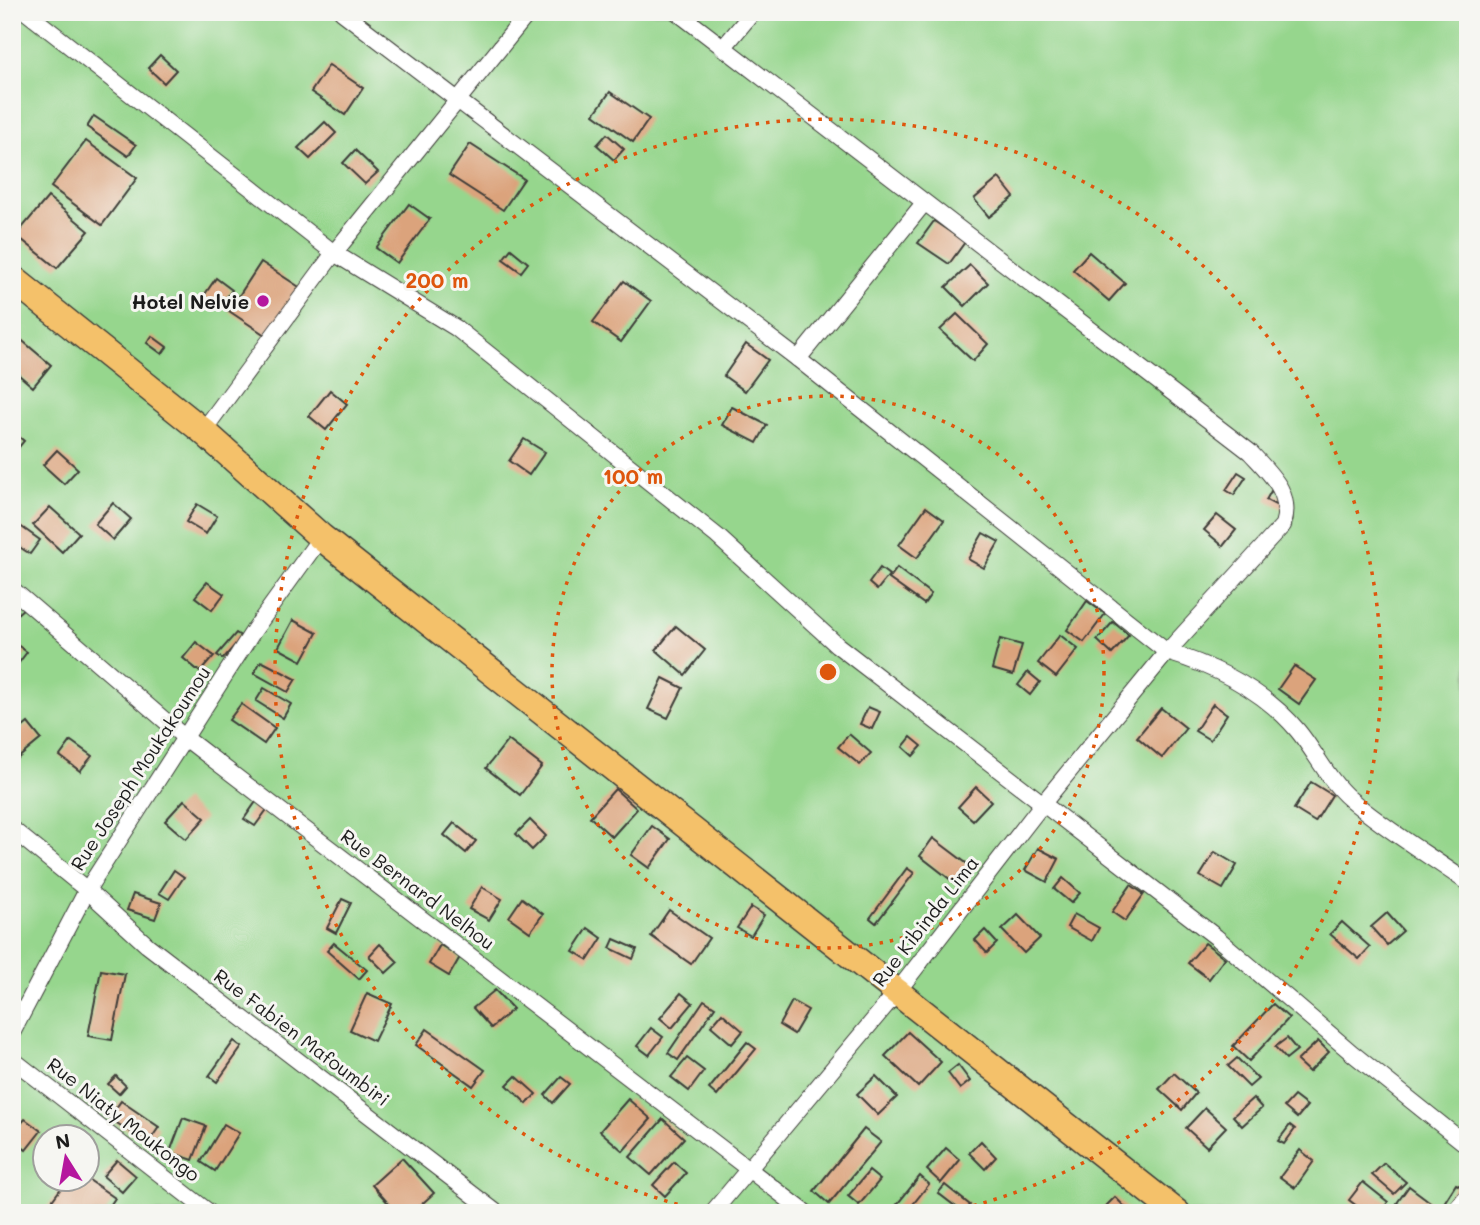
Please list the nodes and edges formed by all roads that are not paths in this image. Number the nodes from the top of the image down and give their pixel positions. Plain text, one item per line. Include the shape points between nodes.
1 (26, 12) edge
2 (342, 12) edge
3 (528, 12) edge
4 (677, 12) edge
5 (753, 12) edge
6 (723, 48) junction
7 (457, 97) junction
8 (924, 204) junction
9 (334, 253) junction
10 (12, 278) edge
11 (798, 359) junction
12 (203, 431) junction
13 (321, 537) junction
14 (12, 589) edge
15 (1167, 652) junction
16 (184, 737) junction
17 (1044, 802) junction
18 (12, 828) edge
19 (1468, 883) edge
20 (87, 890) junction
21 (897, 992) junction
22 (12, 1033) edge
23 (12, 1059) edge
24 (1468, 1146) edge
25 (750, 1168) junction
26 (1468, 1195) edge
27 (211, 1213) edge
28 (497, 1213) edge
29 (712, 1213) edge
30 (806, 1213) edge
31 (1177, 1213) edge
32 (1453, 1213) edge

1 - 9 street
2 - 7 street
3 - 7 street
4 - 6 street, Rue Kibinda Lima
5 - 6 street
6 - 8 street, Rue Kibinda Lima
7 - 9 street
7 - 11 street
8 - 11 street
8 - 15 street, Rue Kibinda Lima via 1250,452 1279,484 1287,512 1283,526
9 - 12 street
9 - 17 street via 456,328 716,536 837,645
10 - 12 highway
11 - 15 street
12 - 13 highway
13 - 16 street, Rue Joseph Moukakoumou
13 - 21 highway
14 - 16 street, Rue Bernard Nelhou
15 - 17 street, Rue Kibinda Lima
15 - 19 street via 1230,675 1261,697 1296,728 1349,799
16 - 20 street, Rue Joseph Moukakoumou
16 - 25 street, Rue Bernard Nelhou
17 - 21 street, Rue Kibinda Lima
17 - 24 street via 1216,937
18 - 20 street, Rue Fabien Mafoumbiri
20 - 22 street, Rue Joseph Moukakoumou
20 - 28 street, Rue Fabien Mafoumbiri via 147,945
21 - 25 street, Rue Kibinda Lima
21 - 31 highway
23 - 27 street, Rue Niaty Moukongo
25 - 29 street, Rue Kibinda Lima
25 - 30 street, Rue Bernard Nelhou
26 - 32 street

